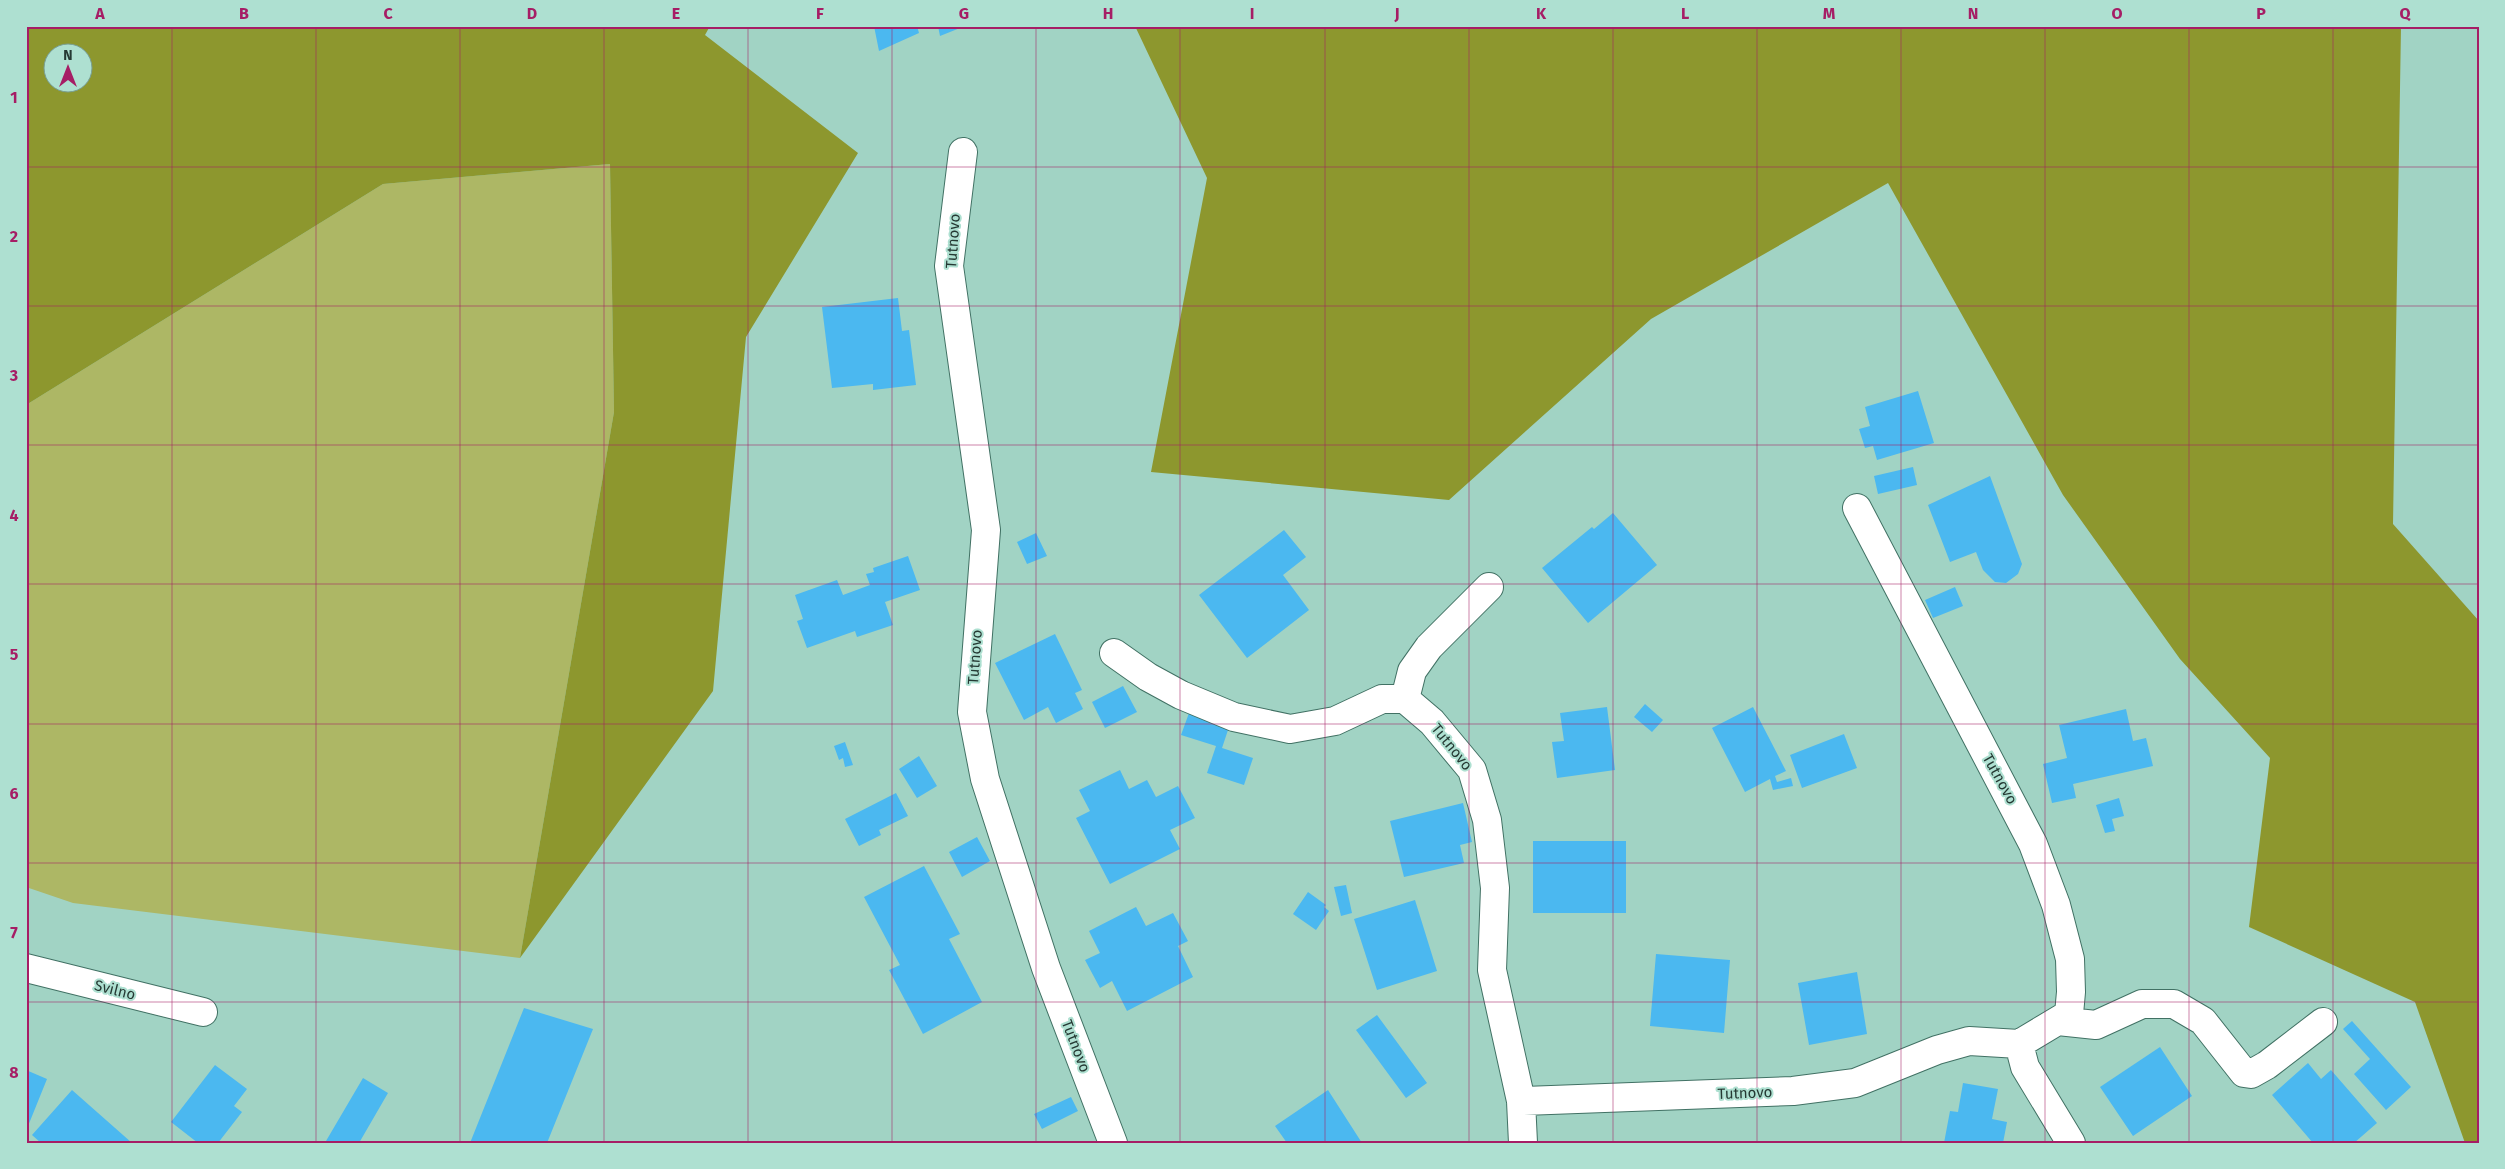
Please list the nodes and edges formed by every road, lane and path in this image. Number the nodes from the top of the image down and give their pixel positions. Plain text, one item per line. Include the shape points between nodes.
1 (963, 152) dead end
2 (1857, 508) dead end
3 (1489, 587) dead end
4 (1114, 653) dead end
5 (1405, 699) junction
6 (26, 968) edge
7 (203, 1012) dead end
8 (2058, 1021) junction
9 (2323, 1022) dead end
10 (2019, 1044) junction
11 (1521, 1101) junction
12 (1113, 1143) edge
13 (1523, 1143) edge
14 (2070, 1143) edge

1 - 12 street, Tutnovo via 949,266 986,530 972,712 984,779 1046,968
2 - 8 street, Tutnovo via 2033,844 2056,905 2070,959 2069,1014
3 - 5 street via 1429,647 1412,671
4 - 5 street via 1181,695 1234,718 1290,729 1335,721 1382,699
5 - 11 street, Tutnovo via 1432,722 1472,770 1487,820 1495,888 1492,970
6 - 7 street, Svilno
8 - 9 street via 2096,1024 2142,1004 2174,1004 2203,1021 2244,1073 2251,1074
8 - 10 street, Tutnovo
10 - 11 street, Tutnovo via 1969,1041 1937,1050 1855,1083 1793,1092
10 - 14 street via 2026,1067
11 - 13 street, Tutnovo

